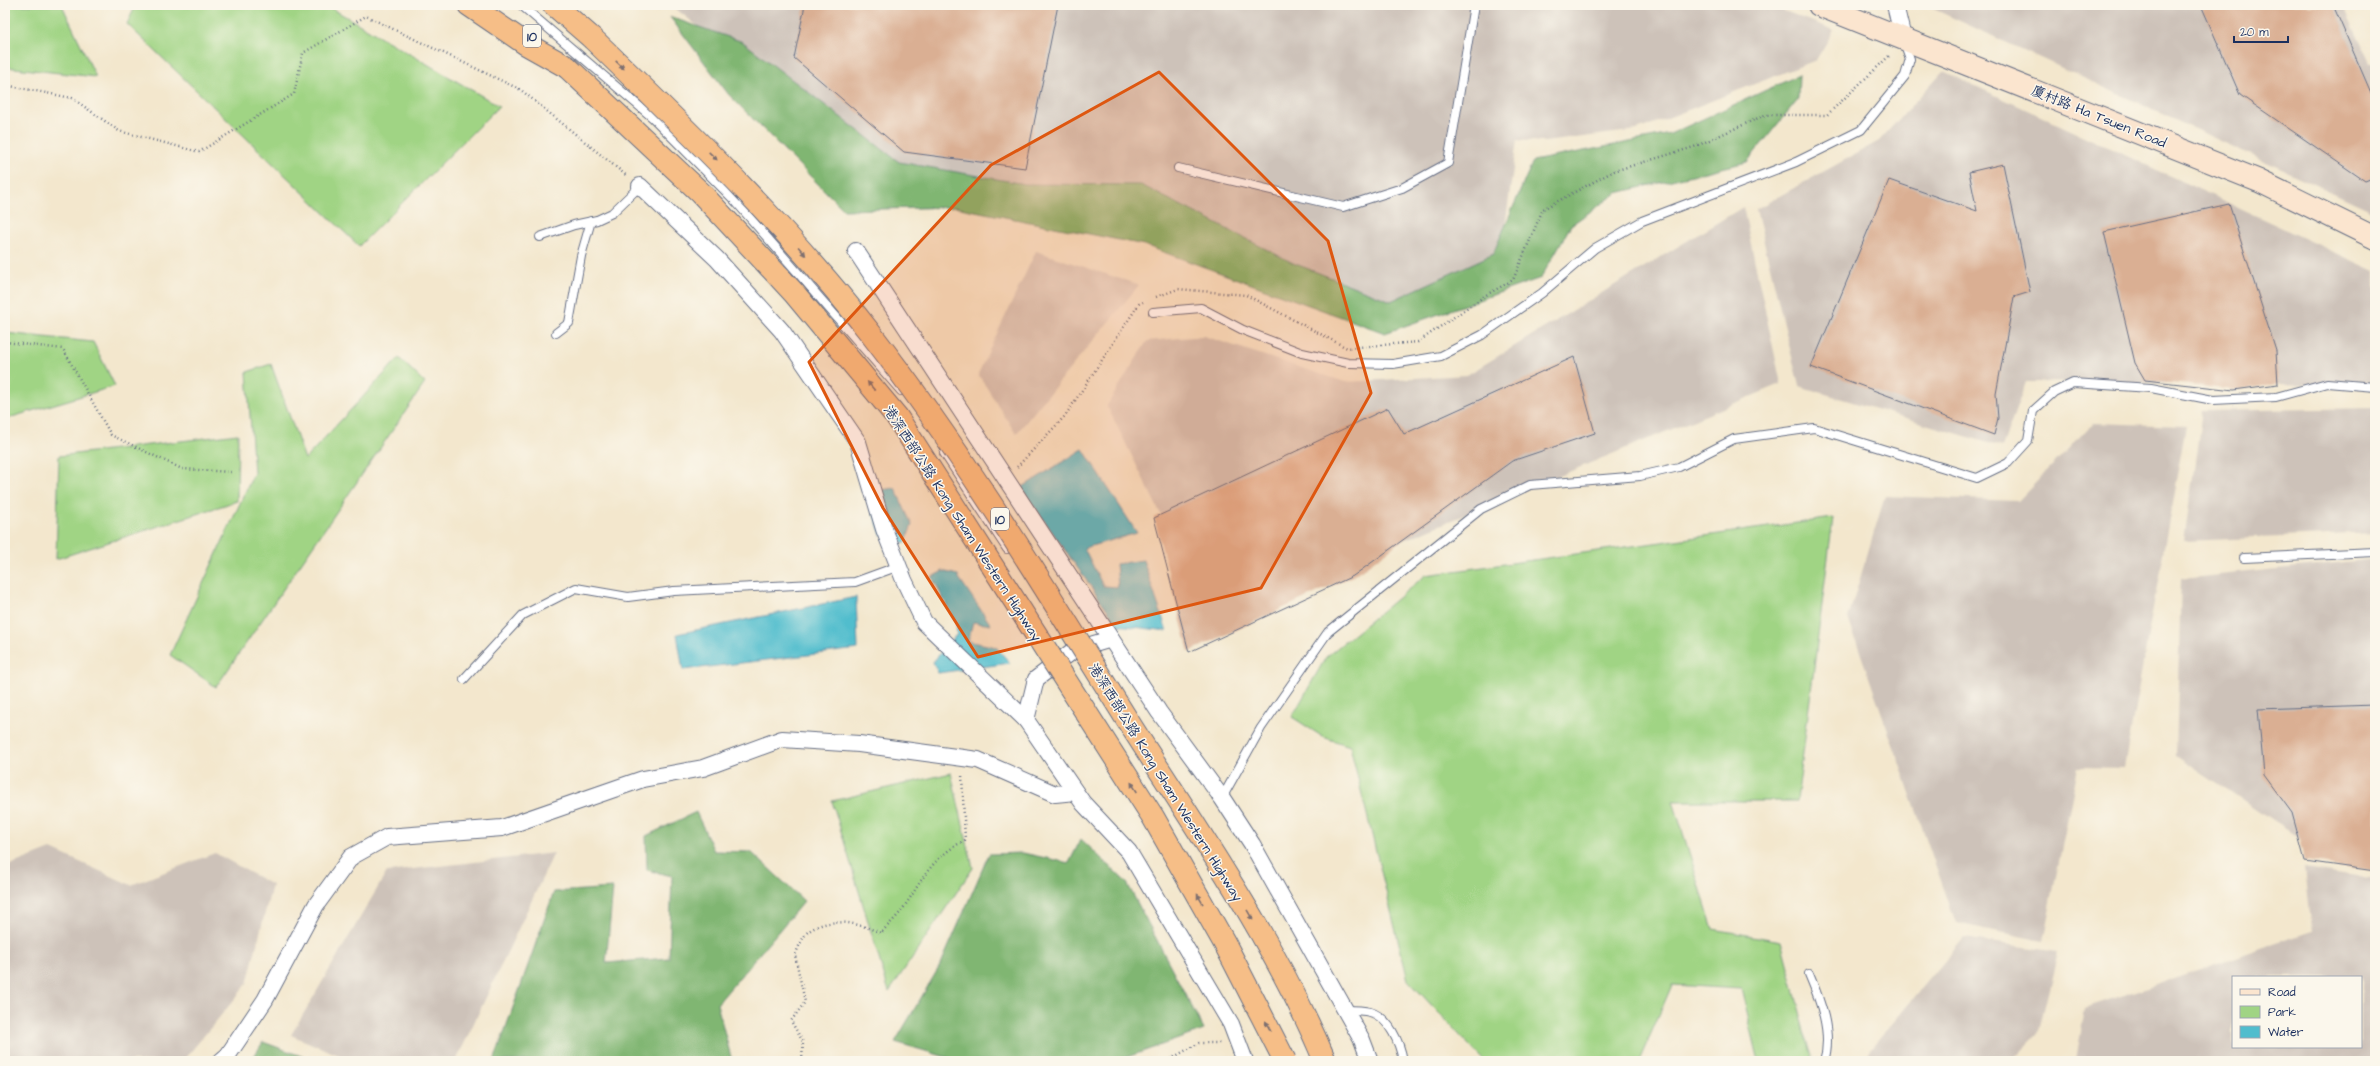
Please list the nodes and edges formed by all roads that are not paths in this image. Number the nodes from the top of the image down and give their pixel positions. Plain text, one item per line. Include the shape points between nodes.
1 (469, 5) edge
2 (497, 5) edge
3 (521, 5) edge
4 (554, 5) edge
5 (560, 5) edge
6 (1474, 5) edge
7 (1819, 5) edge
8 (1895, 5) edge
9 (592, 38) junction
10 (1903, 38) junction
11 (567, 67) junction
12 (1178, 168) dead end
13 (640, 186) joint
14 (591, 221) junction
15 (540, 237) dead end
16 (2375, 238) edge
17 (856, 251) dead end
18 (1153, 312) dead end
19 (556, 333) dead end
20 (2375, 387) edge
21 (904, 395) dead end
22 (939, 446) dead end
23 (2375, 552) edge
24 (1013, 557) dead end
25 (2244, 558) dead end
26 (898, 566) junction
27 (1052, 617) dead end
28 (1111, 638) junction
29 (1074, 650) junction
30 (464, 679) dead end
31 (1026, 720) junction
32 (1075, 792) junction
33 (1222, 798) junction
34 (1809, 974) dead end
35 (1345, 1010) junction
36 (1402, 1058) edge
37 (221, 1061) edge
38 (1245, 1061) edge
39 (1285, 1061) edge
40 (1325, 1061) edge
41 (1370, 1061) edge
42 (1408, 1061) edge
43 (1824, 1061) edge

1 - 11 highway via 526,44
2 - 11 highway, 港深西部公路 Kong Sham Western Highway / 10
3 - 21 lane via 653,118 732,197
4 - 9 highway, 港深西部公路 Kong Sham Western Highway / 10
5 - 9 highway
6 - 12 lane via 1448,164 1402,188 1343,208
7 - 10 street, 廈村路 Ha Tsuen Road
8 - 10 street
9 -> 40 highway, 港深西部公路 Kong Sham Western Highway / 10, bridge via 734,176 779,225 870,333 916,394 987,499 1231,883 1277,961 1313,1031
10 - 16 street, 廈村路 Ha Tsuen Road via 2259,181
10 - 18 lane via 1910,59 1905,76 1861,130 1796,162 1642,221 1595,248 1542,293 1482,335 1441,356 1394,364 1348,363 1302,353 1243,330 1201,308
39 -> 11 highway, 港深西部公路 Kong Sham Western Highway / 10, bridge via 1225,944 1153,817 897,417 794,293 706,199
13 - 14 lane via 612,213
13 - 26 street via 717,259 782,331 858,442
14 - 15 lane
14 - 19 lane via 581,256 569,322
17 - 28 street
20 - 33 lane via 2327,383 2276,397 2213,400 2151,388 2073,383 2054,392 2033,411 2028,441 2008,462 1977,478 1814,428 1734,439 1679,467 1640,476 1530,485 1481,509 1328,632 1261,728
22 - 24 lane
23 - 25 lane
26 - 30 lane via 855,582 674,591 628,597 576,588 523,615
26 - 31 street via 924,622
27 - 29 lane
28 - 29 street
28 - 33 street via 1159,712
29 - 31 street via 1036,679
31 - 32 street
32 - 37 street via 1055,794 978,760 859,744 782,739 703,768 643,779 502,828 387,837 351,857 316,905 265,1000 228,1055
32 - 38 street via 1129,852 1231,1024
33 - 35 street via 1252,844
34 - 43 lane via 1828,1035
35 - 36 lane via 1370,1012 1384,1020 1396,1038
35 - 41 street via 1362,1040
36 - 42 lane

